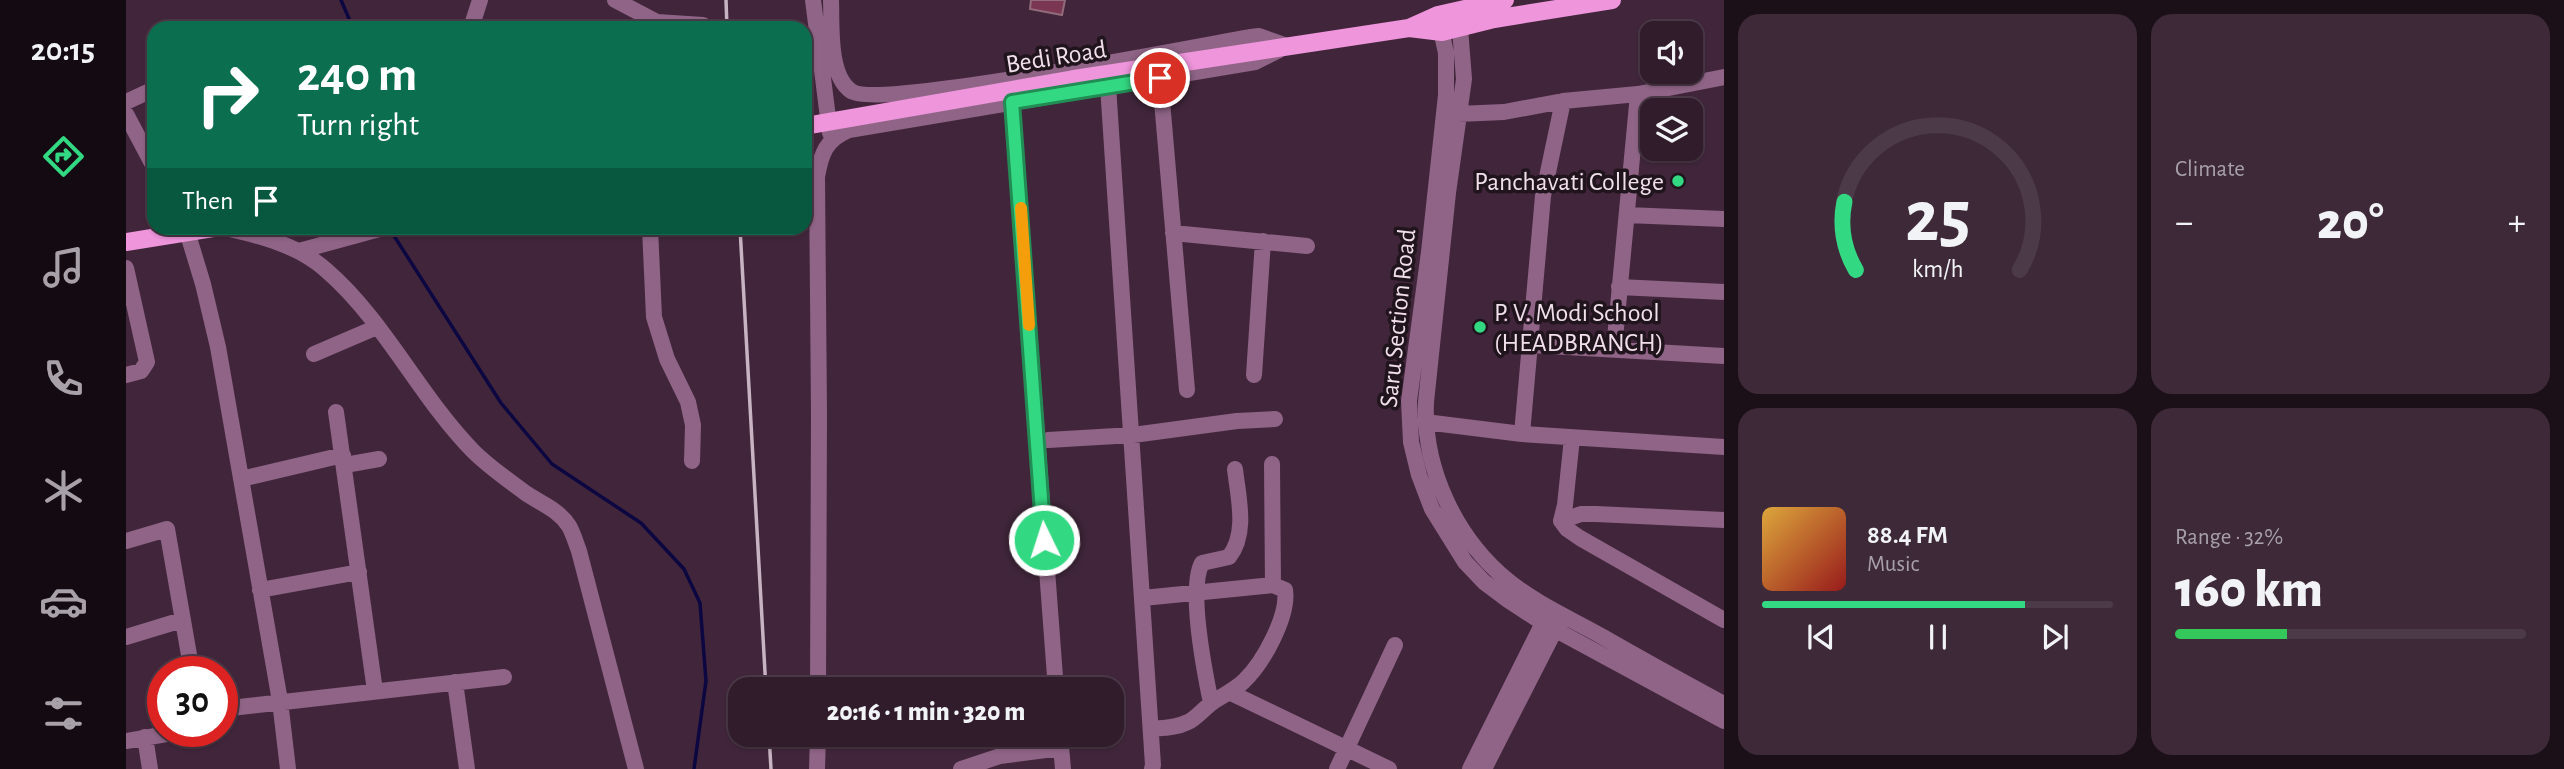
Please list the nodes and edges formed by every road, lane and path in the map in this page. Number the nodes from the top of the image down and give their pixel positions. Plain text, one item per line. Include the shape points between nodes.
1 (480, 0) edge
2 (615, 0) edge
3 (813, 0) edge
4 (831, 0) edge
5 (1505, 0) edge
6 (1612, 0) edge
7 (1460, 19) junction
8 (473, 21) edge
9 (641, 21) edge
10 (1440, 24) junction
11 (1287, 46) junction
12 (1724, 77) edge
13 (1160, 78) junction
14 (1108, 86) junction
15 (147, 92) edge
16 (1638, 94) junction
17 (1563, 101) junction
18 (1012, 102) junction
19 (126, 103) edge
20 (126, 114) edge
21 (1458, 114) junction
22 (812, 126) edge
23 (831, 139) junction
24 (147, 154) edge
25 (1627, 215) junction
26 (1724, 219) edge
27 (1173, 233) junction
28 (164, 235) edge
29 (197, 235) edge
30 (255, 235) edge
31 (354, 235) edge
32 (650, 235) edge
33 (126, 242) edge
34 (1263, 242) junction
35 (1307, 246) dead end
36 (299, 251) junction
37 (126, 268) edge
38 (1619, 287) junction
39 (1724, 292) edge
40 (377, 327) junction
41 (1532, 345) junction
42 (1614, 349) junction
43 (314, 354) dead end
44 (1724, 356) edge
45 (126, 375) edge
46 (1254, 375) dead end
47 (1187, 390) dead end
48 (336, 412) dead end
49 (1275, 419) dead end
50 (1425, 422) junction
51 (1522, 434) junction
52 (1133, 435) junction
53 (1572, 438) junction
54 (1048, 440) dead end
55 (1724, 447) edge
56 (379, 459) dead end
57 (344, 460) junction
58 (692, 461) dead end
59 (1272, 464) dead end
60 (1235, 469) dead end
61 (241, 479) junction
62 (1724, 520) edge
63 (1561, 521) junction
64 (126, 541) edge
65 (359, 572) junction
66 (1284, 587) junction
67 (261, 590) junction
68 (1196, 593) junction
69 (1143, 598) junction
70 (1553, 619) junction
71 (182, 620) junction
72 (1724, 620) edge
73 (126, 637) edge
74 (1395, 645) dead end
75 (189, 656) edge
76 (503, 677) dead end
77 (818, 677) edge
78 (1055, 677) edge
79 (455, 682) junction
80 (375, 691) junction
81 (1220, 698) junction
82 (280, 701) junction
83 (1724, 704) edge
84 (238, 707) edge
85 (1724, 722) edge
86 (1151, 729) junction
87 (145, 737) joint
88 (126, 741) edge
89 (818, 747) edge
90 (1039, 747) edge
91 (1061, 747) edge
92 (1342, 758) edge
93 (150, 769) edge
94 (288, 769) edge
95 (467, 769) edge
96 (636, 769) edge
97 (817, 769) edge
98 (961, 769) edge
99 (1063, 769) edge
100 (1152, 769) edge
101 (1367, 769) edge
102 (1389, 769) edge
103 (1470, 769) edge
104 (1484, 769) edge

1 - 8 street
2 - 9 street
3 - 23 street
4 - 11 street via 832,46 839,78 857,94 889,95 971,85 1259,36
5 - 7 main road
6 - 7 main road via 1494,19
7 - 10 main road
7 - 21 street, Saru Section Road via 1464,79
10 - 11 main road, Bedi Road
10 - 70 street, Saru Section Road via 1446,95 1409,401 1411,442 1432,509 1465,562 1492,588
11 - 13 street via 1255,62
11 - 22 main road, Bedi Road, bridge
12 - 16 street
13 - 14 street
13 - 27 street
14 - 18 street
14 - 52 street
15 - 19 street
16 - 17 street
16 - 25 street
17 - 21 street via 1504,112
17 - 41 street via 1543,196
18 - 23 street via 849,130
18 - 78 street
20 - 24 street
21 - 50 street, Saru Section Road
23 - 77 street via 817,177
25 - 26 street
25 - 38 street
27 - 34 street
27 - 47 street
28 - 33 main road
29 - 61 street
30 - 36 street
31 - 36 street
32 - 58 street via 654,317 688,402
34 - 35 street
34 - 46 street
36 - 40 street via 326,269
37 - 45 street via 147,362 141,371
38 - 39 street
38 - 42 street
40 - 43 street
40 - 96 street via 475,453 555,510 569,526
41 - 42 street
41 - 51 street
42 - 44 street
48 - 57 street
49 - 52 street
50 - 51 street
50 - 70 street, Saru Section Road via 1435,473 1462,530 1490,565
51 - 53 street
52 - 54 street
52 - 69 street
53 - 55 street
53 - 63 street
56 - 57 street
57 - 61 street
57 - 65 street
59 - 66 street
60 - 68 street via 1239,538 1229,557 1202,563
61 - 67 street
62 - 63 street via 1581,514
63 - 72 street via 1580,538
64 - 71 street via 167,529
65 - 67 street
65 - 80 street
66 - 68 street
66 - 81 street via 1279,625 1255,668
67 - 82 street
68 - 69 street
68 - 81 street via 1204,671
69 - 86 street
70 - 83 street, Saru Section Road
70 - 85 street, Saru Section Road
70 - 103 street
70 - 104 street
71 - 73 street
71 - 75 street
74 - 92 street
76 - 79 street
79 - 80 street
79 - 95 street
80 - 82 street
81 - 86 street via 1189,722
81 - 92 street
82 - 84 street
82 - 94 street
86 - 100 street
87 - 88 street
87 - 93 street
89 - 97 street
90 - 98 street
91 - 99 street
92 - 101 street
92 - 102 street

